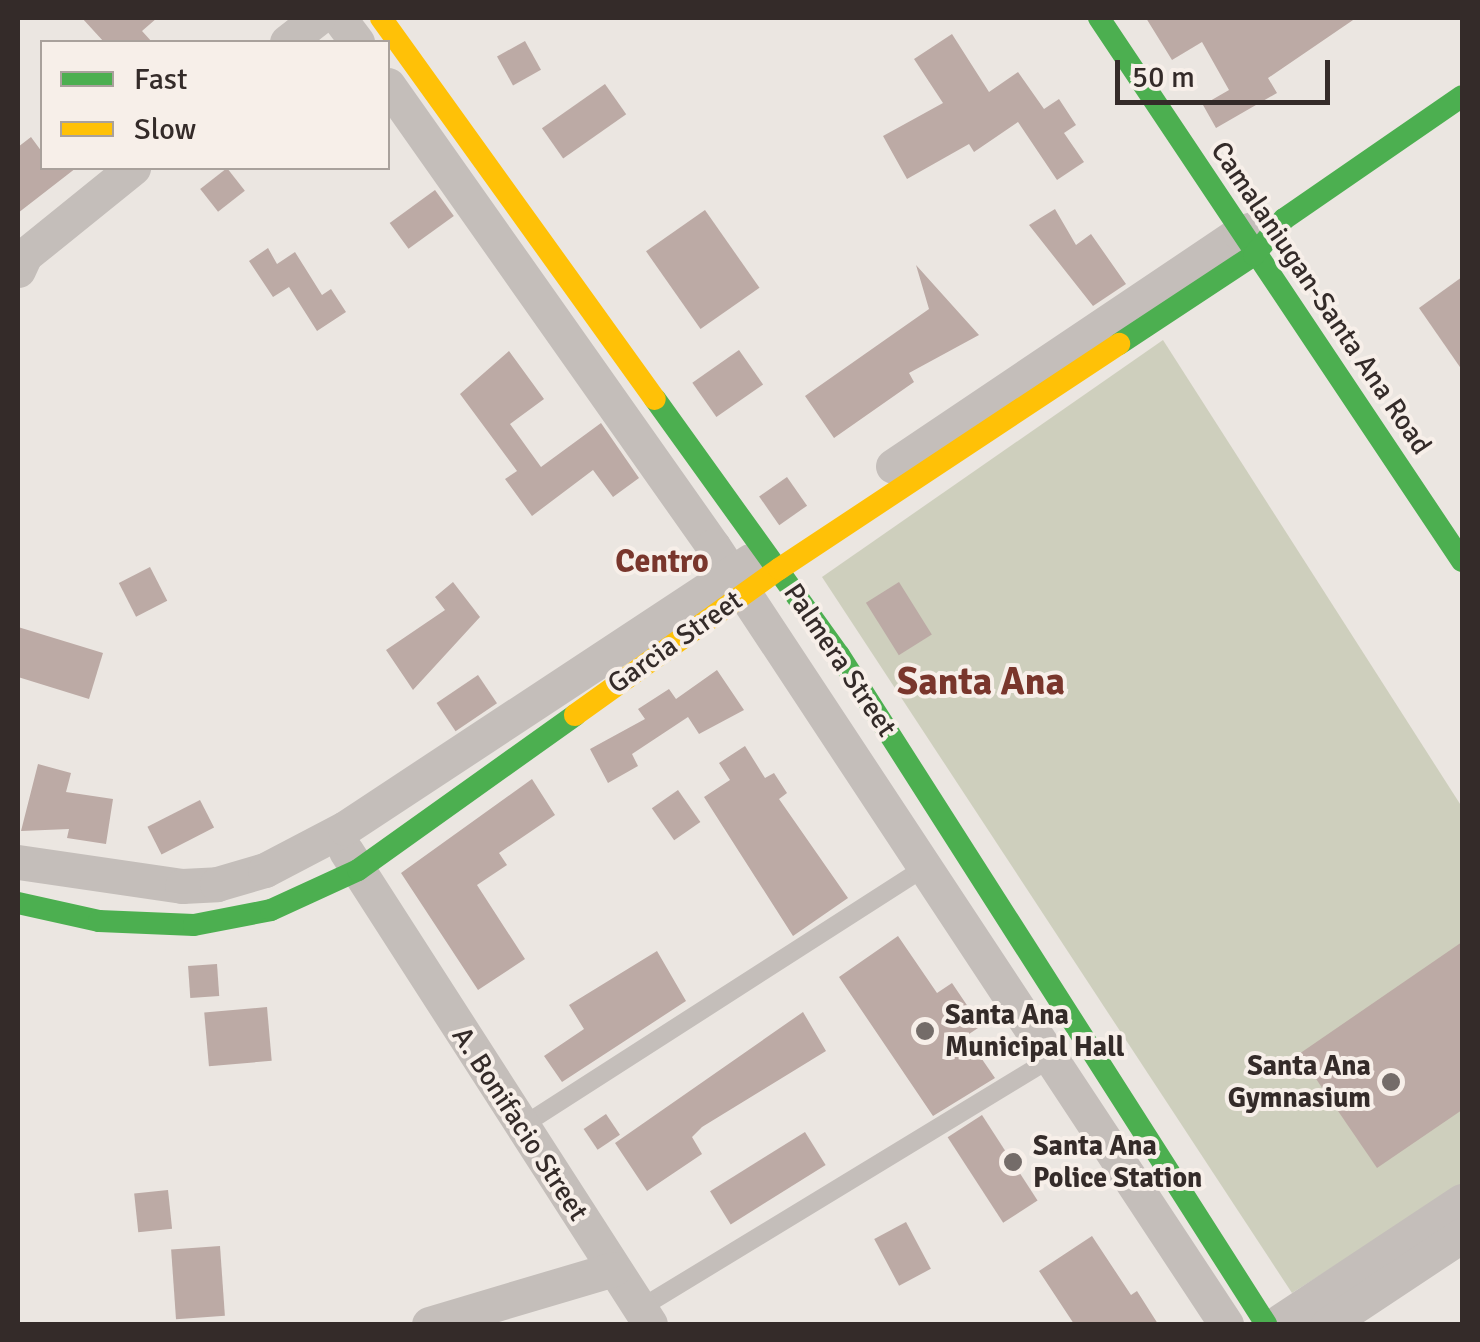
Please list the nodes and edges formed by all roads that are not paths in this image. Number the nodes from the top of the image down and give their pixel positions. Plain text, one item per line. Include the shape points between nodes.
1 (318, 18) edge
2 (340, 18) edge
3 (381, 18) edge
4 (1099, 18) edge
5 (290, 40) edge
6 (356, 40) edge
7 (390, 88) edge
8 (1462, 96) edge
9 (131, 170) edge
10 (1284, 219) joint
11 (1247, 244) junction
12 (20, 261) edge
13 (773, 560) junction
14 (1462, 560) edge
15 (736, 584) junction
16 (335, 833) junction
17 (18, 862) edge
18 (923, 869) junction
19 (358, 870) junction
20 (301, 896) junction
21 (18, 903) edge
22 (392, 923) junction
23 (1021, 940) junction
24 (984, 962) junction
25 (1049, 1060) junction
26 (522, 1126) junction
27 (1462, 1201) edge
28 (1462, 1235) edge
29 (613, 1270) junction
30 (645, 1317) edge
31 (429, 1324) edge
32 (1226, 1324) edge
33 (1266, 1324) edge
34 (1276, 1324) edge
35 (1328, 1324) edge

1 - 5 street
2 - 6 street
3 - 13 street, Palmera Street
4 - 11 street, Camalaniugan-Santa Ana Road
7 - 15 street, Palmera Street
8 - 10 street, Garcia Street
9 - 12 street
10 - 11 street, Garcia Street
11 - 13 street, Garcia Street
11 - 14 street, Camalaniugan-Santa Ana Road
13 - 15 street, Garcia Street
13 - 23 street, Palmera Street
15 - 16 street, Garcia Street
15 - 18 street, Palmera Street
15 - 19 street, Garcia Street
16 - 17 street, Garcia Street via 264,870 217,884 182,886
16 - 19 street, A. Bonifacio Street
18 - 24 street, Palmera Street
18 - 26 lane
19 - 20 street, Garcia Street
19 - 22 street, A. Bonifacio Street
20 - 21 street, Garcia Street via 271,910 194,926 99,921
20 - 22 street
22 - 26 street, A. Bonifacio Street
23 - 24 street
23 - 33 street, Palmera Street
24 - 25 street, Palmera Street
25 - 30 lane
25 - 32 street, Palmera Street
26 - 29 street, A. Bonifacio Street
27 - 34 street
28 - 35 street
29 - 30 street, A. Bonifacio Street
29 - 31 street

